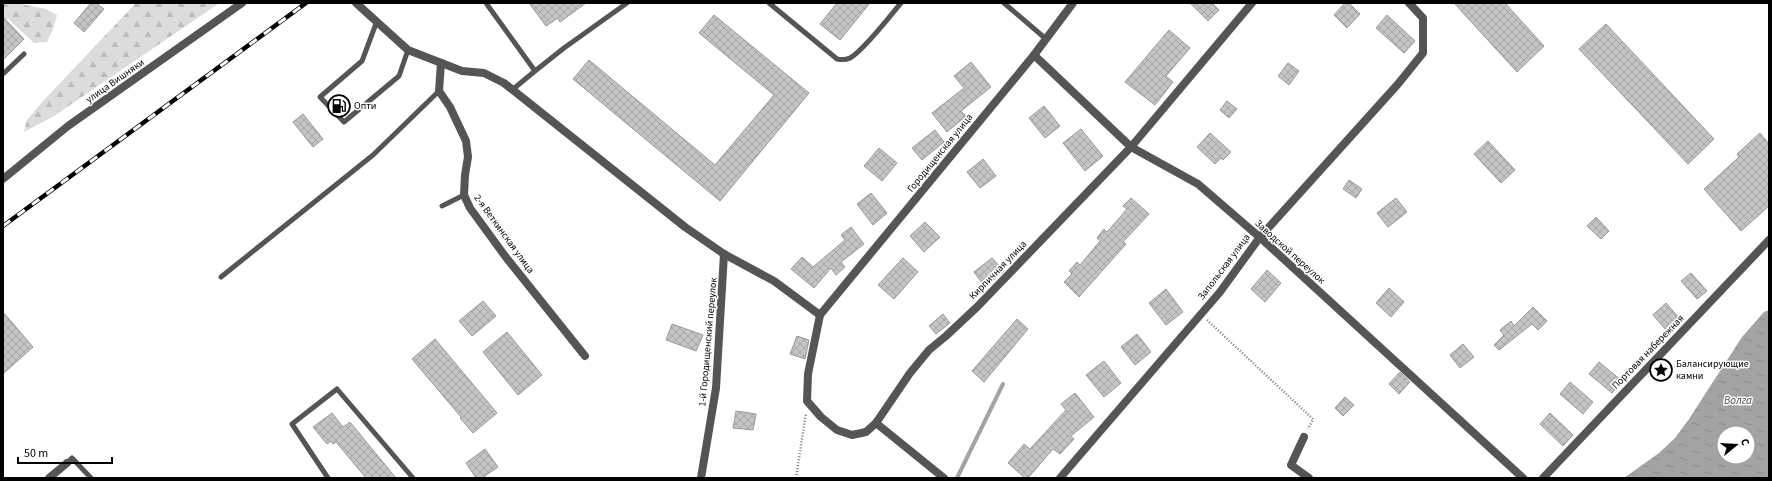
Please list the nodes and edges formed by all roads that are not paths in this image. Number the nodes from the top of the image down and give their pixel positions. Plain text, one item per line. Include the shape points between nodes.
1 (242, 3) edge
2 (356, 3) edge
3 (486, 3) edge
4 (627, 3) edge
5 (769, 3) edge
6 (901, 3) edge
7 (1004, 3) edge
8 (1073, 3) edge
9 (1252, 3) edge
10 (1409, 3) edge
11 (377, 21) junction
12 (1046, 39) junction
13 (408, 50) junction
14 (24, 54) dead end
15 (1034, 55) junction
16 (441, 63) junction
17 (535, 71) junction
18 (3, 74) edge
19 (512, 90) junction
20 (439, 91) junction
21 (1131, 147) junction
22 (3, 179) edge
23 (464, 195) junction
24 (442, 206) dead end
25 (1260, 237) junction
26 (1769, 240) edge
27 (724, 254) junction
28 (221, 277) dead end
29 (820, 315) junction
30 (586, 356) dead end
31 (876, 423) junction
32 (1304, 437) road end
33 (67, 463) joint
34 (49, 478) edge
35 (91, 478) edge
36 (328, 478) edge
37 (413, 478) edge
38 (701, 478) edge
39 (944, 478) edge
40 (1060, 478) edge
41 (1309, 478) edge
42 (1523, 478) edge
43 (1543, 478) edge

1 - 22 street, улица Вишняки via 68,126
2 - 11 street
3 - 17 lane
4 - 17 lane
5 - 6 lane via 837,59 843,60 861,48
7 - 12 lane
8 - 12 street, Городищенская улица
9 - 21 street, Кирпичная улица
10 - 25 street, Запольская улица via 1423,18 1423,53
11 - 13 street
11 - 13 lane via 362,61 320,97 344,122 399,76
12 - 15 street, Городищенская улица
13 - 16 street
14 - 18 lane
15 - 21 street, Заводской переулок
15 - 29 street, Городищенская улица
16 - 19 street via 462,71 484,73
16 - 20 street
17 - 19 lane
19 - 27 street via 684,227
20 - 23 street, 2-я Веткинская улица via 450,107 466,141 468,157 464,175
20 - 28 lane via 373,154
21 - 25 street, Заводской переулок via 1198,184
21 - 31 street, Кирпичная улица via 977,307 929,350
23 - 24 lane
23 - 30 street, 2-я Веткинская улица via 470,208 505,256
25 - 40 street, Запольская улица via 1220,292
25 - 42 street, Заводской переулок
26 - 43 street, Портовая набережная
27 - 29 street via 774,281
27 - 38 street, 1-й Городищенский переулок via 716,388
29 - 31 street, Кирпичная улица via 808,374 807,401 821,417 837,430 847,434 866,432
31 - 39 street
32 - 41 street via 1291,466
33 - 34 street
33 - 35 lane via 72,458
36 - 37 lane via 292,424 337,389

